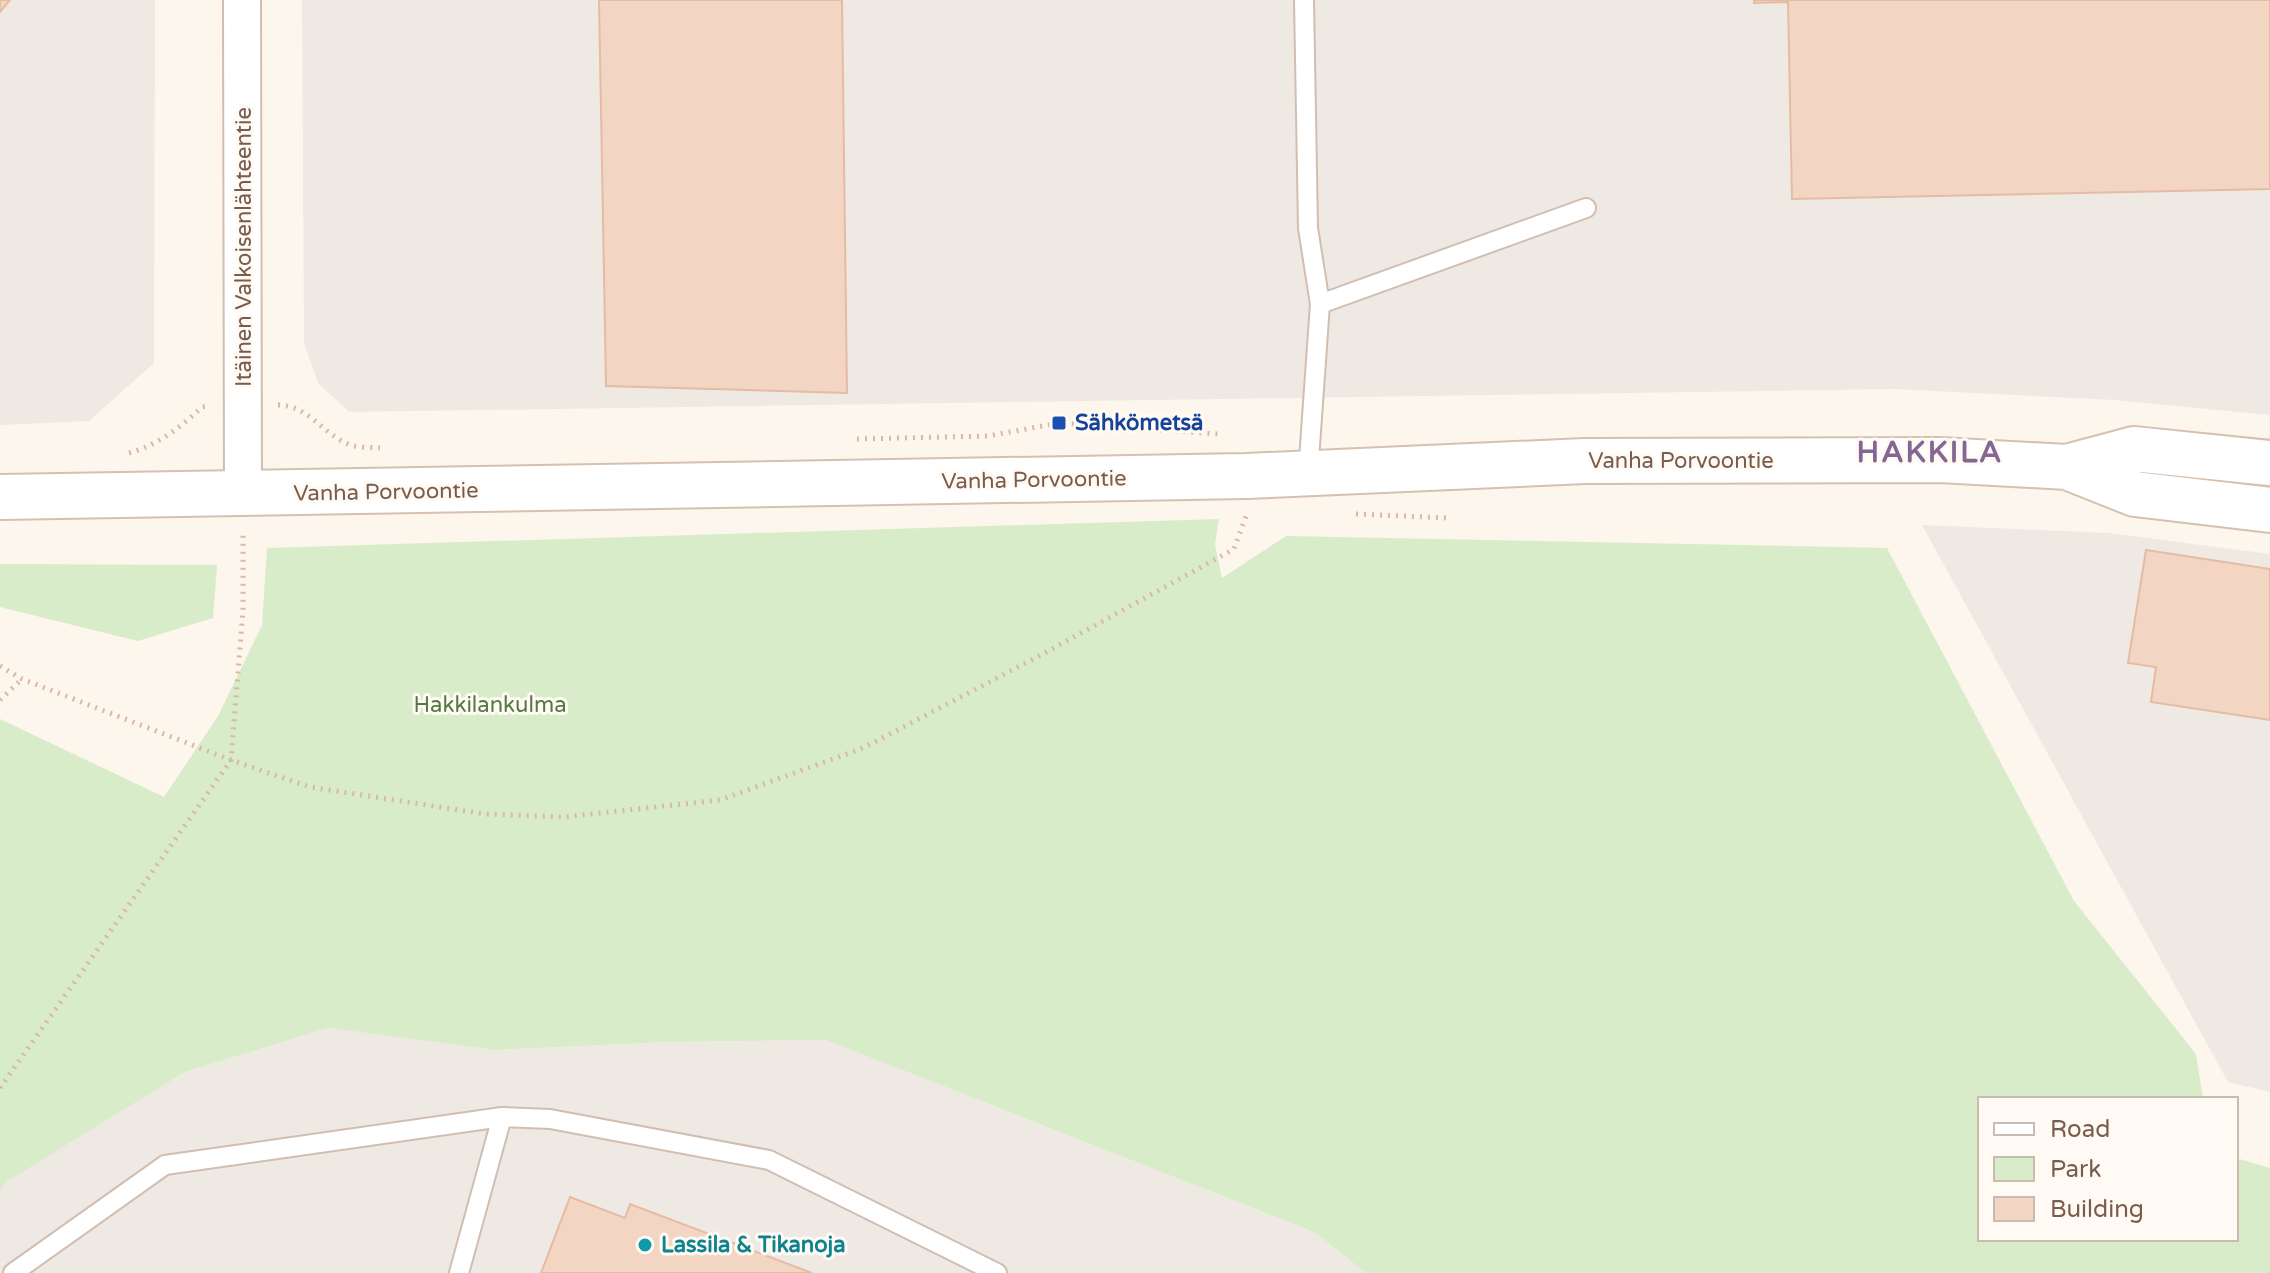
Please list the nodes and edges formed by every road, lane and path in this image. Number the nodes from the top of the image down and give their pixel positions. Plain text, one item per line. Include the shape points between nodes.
1 (242, 0) edge
2 (1304, 0) edge
3 (1586, 208) dead end
4 (1320, 304) junction
5 (245, 406) junction
6 (1230, 435) dead end
7 (845, 440) dead end
8 (389, 449) dead end
9 (127, 454) dead end
10 (2270, 463) edge
11 (2067, 467) junction
12 (1308, 474) junction
13 (243, 494) junction
14 (0, 497) edge
15 (1248, 510) dead end
16 (2270, 510) edge
17 (0, 666) edge
18 (22, 679) junction
19 (0, 700) edge
20 (231, 760) junction
21 (0, 1088) edge
22 (502, 1117) junction
23 (13, 1273) edge
24 (459, 1273) edge
25 (997, 1273) edge

1 - 5 street, Itäinen Valkoisenlähteentie
2 - 4 lane via 1308,228
3 - 4 lane
4 - 12 lane
5 - 8 path via 286,405 349,445
5 - 9 path via 202,407 148,448
5 - 13 street, Itäinen Valkoisenlähteentie
6 - 7 path via 1059,423 988,436
10 - 11 main road, Vanha Porvoontie via 2134,449
11 - 12 main road, Vanha Porvoontie via 1940,460 1585,461
11 - 16 main road, Vanha Porvoontie via 2135,494
12 - 13 main road, Vanha Porvoontie
13 - 14 main road, Vanha Porvoontie
13 - 20 path via 243,610
15 - 20 path via 1234,549 1192,573 863,748 720,800 564,817 485,814 310,787
17 - 18 path
18 - 19 path
18 - 20 path
20 - 21 path
22 - 23 lane via 165,1165
22 - 24 lane
22 - 25 lane via 550,1119 769,1160

